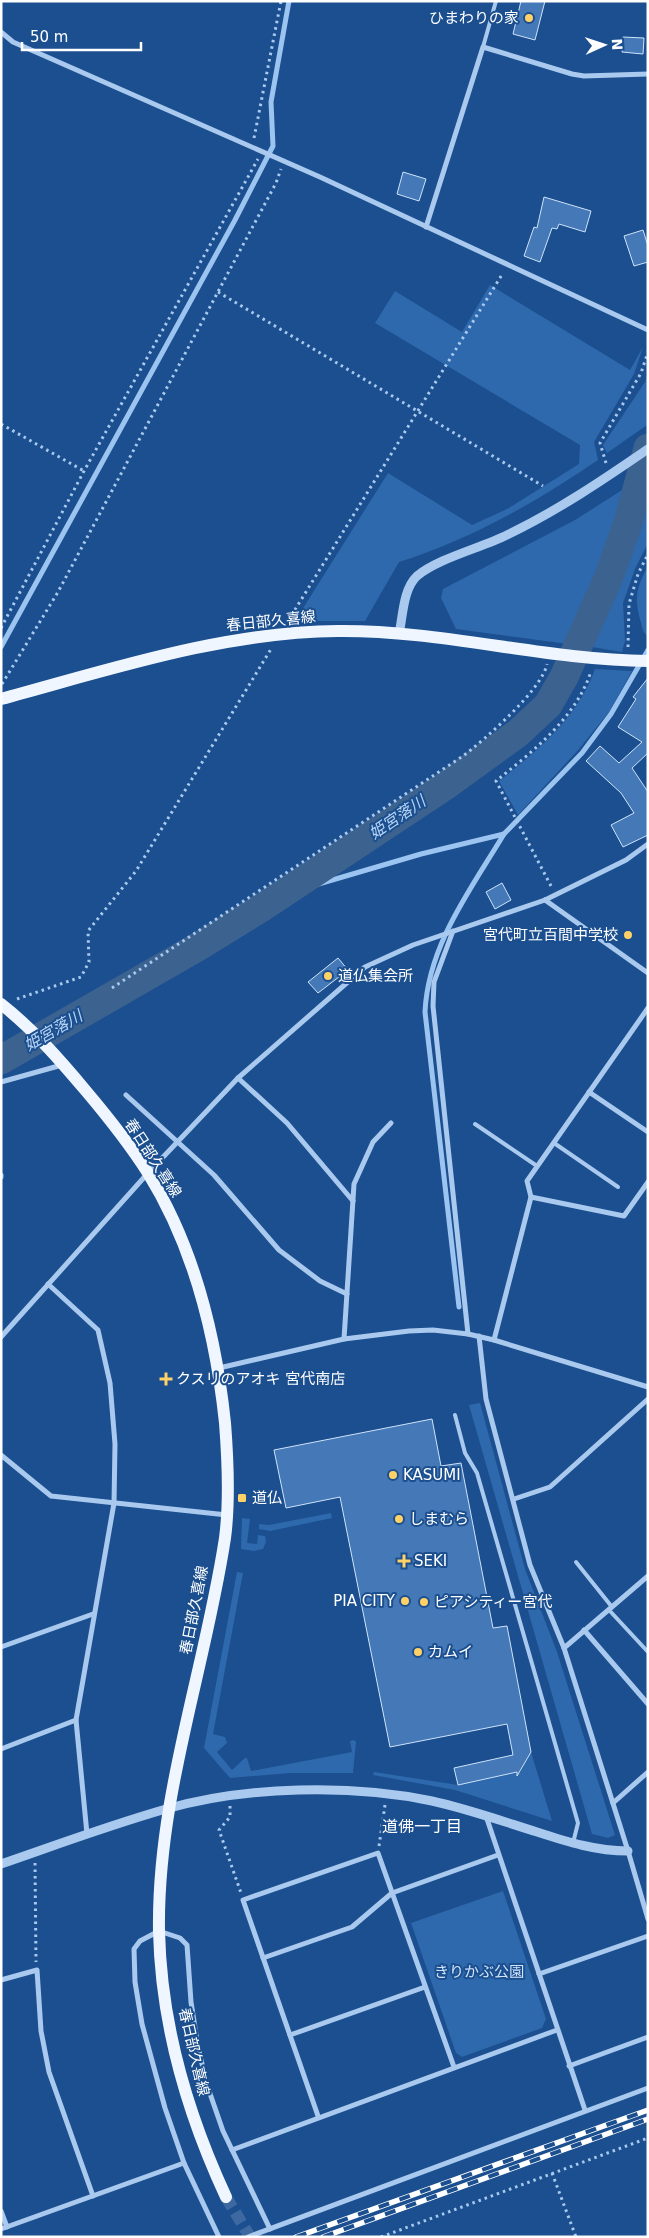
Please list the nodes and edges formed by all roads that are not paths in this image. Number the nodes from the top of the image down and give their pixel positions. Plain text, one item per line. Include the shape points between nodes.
1 (496, 1) edge
2 (1, 32) edge
3 (483, 47) junction
4 (648, 74) edge
5 (426, 227) junction
6 (648, 330) edge
7 (648, 449) edge
8 (399, 634) junction
9 (648, 661) edge
10 (1, 699) edge
11 (648, 844) edge
12 (545, 900) junction
13 (453, 931) junction
14 (648, 973) edge
15 (5, 1007) edge
16 (648, 1008) edge
17 (62, 1062) junction
18 (238, 1078) junction
19 (1, 1082) edge
20 (590, 1092) junction
21 (126, 1096) dead end
22 (391, 1123) dead end
23 (475, 1124) dead end
24 (648, 1132) edge
25 (177, 1142) junction
26 (554, 1143) junction
27 (537, 1166) junction
28 (148, 1173) junction
29 (648, 1182) edge
30 (618, 1187) dead end
31 (531, 1197) junction
32 (354, 1201) junction
33 (48, 1284) junction
34 (347, 1294) junction
35 (468, 1334) junction
36 (2, 1335) edge
37 (479, 1336) junction
38 (344, 1339) junction
39 (494, 1340) junction
40 (218, 1369) junction
41 (648, 1387) edge
42 (648, 1399) edge
43 (455, 1415) dead end
44 (1, 1455) edge
45 (514, 1499) junction
46 (114, 1503) junction
47 (226, 1515) junction
48 (576, 1562) dead end
49 (648, 1576) edge
50 (610, 1608) junction
51 (93, 1614) junction
52 (584, 1630) junction
53 (1, 1647) edge
54 (564, 1648) junction
55 (648, 1652) edge
56 (648, 1704) edge
57 (76, 1720) junction
58 (1, 1749) edge
59 (648, 1772) edge
60 (613, 1803) junction
61 (168, 1808) junction
62 (486, 1816) junction
63 (87, 1834) junction
64 (573, 1843) junction
65 (628, 1851) junction
66 (498, 1855) junction
67 (1, 1864) edge
68 (392, 1893) junction
69 (648, 1919) edge
70 (159, 1931) junction
71 (648, 1936) edge
72 (264, 1958) junction
73 (539, 1974) junction
74 (1, 1980) edge
75 (425, 1987) junction
76 (557, 2030) junction
77 (290, 2035) junction
78 (648, 2037) edge
79 (569, 2066) junction
80 (454, 2067) junction
81 (648, 2088) edge
82 (585, 2110) junction
83 (318, 2116) junction
84 (232, 2150) junction
85 (184, 2163) junction
86 (93, 2196) junction
87 (226, 2197) tunnel mouth
88 (1, 2211) edge
89 (4, 2228) edge
90 (270, 2229) junction
91 (219, 2237) edge
92 (248, 2237) edge

1 - 3 lane
2 - 5 street via 13,42
3 - 4 street via 584,76
3 - 5 street
5 - 6 street
7 - 8 street via 508,535 416,577 408,590
8 - 9 main road, 春日部久喜線 via 594,658
8 - 10 main road, 春日部久喜線 via 339,631 280,634 216,643
11 - 12 street via 626,860
12 - 13 street
12 - 14 street
13 - 18 street via 365,967
13 - 35 street via 434,982 432,1006
15 - 17 main road, 春日部久喜線
16 - 20 street
17 - 19 street
17 - 28 main road, 春日部久喜線
18 - 25 street
18 - 32 street via 287,1123
20 - 24 street
20 - 26 street
21 - 25 street
22 - 32 street via 373,1142 354,1184
23 - 27 lane
25 - 28 street
25 - 34 street via 214,1175 279,1250 320,1281
26 - 27 street
26 - 30 lane
27 - 31 street via 527,1181
28 - 33 street
28 - 40 main road, 春日部久喜線 via 186,1254 209,1325
29 - 31 street via 624,1216
31 - 39 street
32 - 34 street
33 - 36 street
33 - 46 street via 98,1330 110,1383 115,1444
34 - 38 street
35 - 37 street
35 - 38 street via 433,1330
37 - 39 street
37 - 45 street via 486,1399
38 - 40 street
39 - 41 street
40 - 47 main road, 春日部久喜線 via 227,1444
42 - 45 street via 550,1487
43 - 64 lane via 465,1453 477,1474 578,1822
44 - 46 street via 51,1496
45 - 54 street via 530,1565
46 - 47 street
46 - 51 street
47 - 61 main road, 春日部久喜線 via 211,1613
48 - 50 lane
49 - 50 street
50 - 52 street
50 - 55 lane
51 - 53 street
51 - 57 street
52 - 54 street
52 - 56 street
54 - 60 street
57 - 58 street
57 - 63 street
59 - 60 street
60 - 65 street
61 - 62 street via 231,1796 312,1790 386,1794 430,1801
61 - 63 street
61 - 70 main road, 春日部久喜線
62 - 64 street
62 - 66 street
63 - 67 street
64 - 65 street via 607,1851
65 - 69 street
66 - 68 street
66 - 73 street
68 - 72 street via 352,1927
68 - 72 street via 378,1853 243,1900
68 - 75 street
70 - 84 street via 180,1938 188,1945 198,2047
70 - 85 street via 134,1949 135,1982 142,2024
70 - 87 main road, 春日部久喜線 via 169,2028 205,2152
71 - 73 street
72 - 77 street
73 - 76 street
74 - 86 street via 37,1970 41,2031 49,2072
75 - 77 street
75 - 80 street
76 - 79 street
76 - 80 street
77 - 83 street
78 - 79 street
79 - 82 street
80 - 83 street
81 - 82 street
82 - 90 street
83 - 84 street
84 - 90 street
85 - 86 street
85 - 91 street
86 - 89 street
88 - 89 street
90 - 92 street

